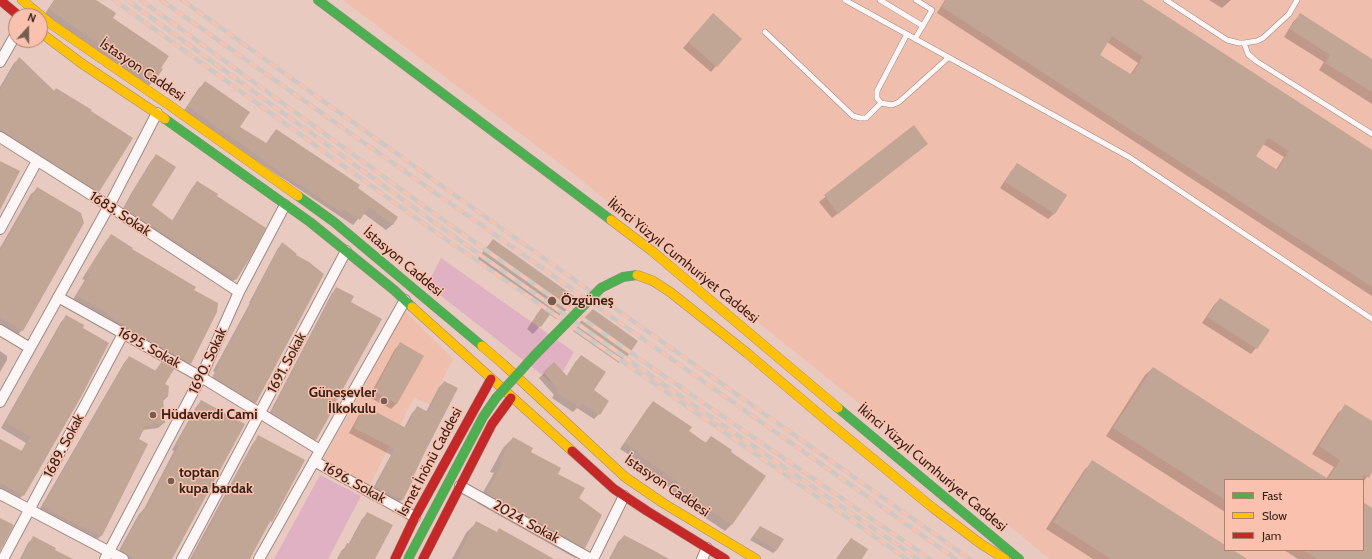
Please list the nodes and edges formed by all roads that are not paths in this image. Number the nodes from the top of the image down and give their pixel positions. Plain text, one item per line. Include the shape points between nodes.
1 (0, 0) edge
2 (22, 0) edge
3 (318, 0) edge
4 (845, 0) edge
5 (880, 0) edge
6 (916, 0) edge
7 (1166, 0) edge
8 (1297, 0) edge
9 (10, 8) edge
10 (923, 26) junction
11 (765, 32) dead end
12 (907, 34) junction
13 (48, 38) edge
14 (915, 39) junction
15 (1244, 43) junction
16 (8, 48) edge
17 (948, 58) junction
18 (0, 62) edge
19 (881, 103) junction
20 (157, 113) junction
21 (1372, 134) edge
22 (0, 137) edge
23 (37, 161) junction
24 (285, 205) junction
25 (109, 206) junction
26 (0, 229) edge
27 (346, 251) junction
28 (239, 292) junction
29 (58, 297) junction
30 (405, 300) junction
31 (1372, 319) edge
32 (0, 330) edge
33 (123, 334) junction
34 (30, 348) junction
35 (503, 364) junction
36 (201, 378) junction
37 (491, 379) junction
38 (524, 384) junction
39 (511, 398) junction
40 (0, 402) edge
41 (260, 413) junction
42 (320, 450) junction
43 (314, 461) junction
44 (460, 486) junction
45 (0, 494) edge
46 (624, 496) junction
47 (30, 510) junction
48 (415, 517) junction
49 (707, 548) junction
50 (107, 555) edge
51 (427, 558) edge
52 (4, 559) edge
53 (123, 559) edge
54 (182, 559) edge
55 (259, 559) edge
56 (395, 559) edge
57 (408, 559) edge
58 (592, 559) edge
59 (702, 559) edge
60 (726, 559) edge
61 (756, 559) edge
62 (1005, 559) edge
63 (1019, 559) edge

1 - 9 main road
2 - 35 main road, İstasyon Caddesi via 84,48 334,222
3 - 63 main road, İkinci Yüzyıl Cumhuriyet Caddesi via 652,252
4 - 12 lane
5 - 10 lane
6 - 10 lane via 932,10
7 - 15 lane via 1228,40
8 - 15 lane via 1289,14 1263,38
10 - 14 lane
11 - 19 lane via 853,116 866,118
12 - 14 lane
12 - 19 lane via 877,91 877,98
13 - 20 main road, İstasyon Caddesi
14 - 17 lane
15 - 21 lane via 1248,54 1256,61
16 - 18 street
17 - 19 lane via 899,102 892,105
17 - 31 lane via 1130,157
20 - 24 main road, İstasyon Caddesi
20 - 25 street
22 - 23 street, 1683. Sokak
23 - 25 street, 1683. Sokak
23 - 26 street
24 - 27 main road, İstasyon Caddesi
24 - 28 street, 1690. Sokak
25 - 28 street, 1683. Sokak
25 - 29 street
27 - 30 main road, İstasyon Caddesi
27 - 41 street, 1691. Sokak
28 - 36 street, 1690. Sokak
29 - 33 street, 1695. Sokak
29 - 34 street
30 - 37 main road, İstasyon Caddesi
30 - 42 street
32 - 34 street
33 - 36 street, 1695. Sokak
33 - 47 street, 1689. Sokak
34 - 40 street
35 - 37 main road, İsmet İnönü Caddesi
35 - 38 main road, İstasyon Caddesi
36 - 41 street, 1695. Sokak
36 - 50 street, 1690. Sokak
37 - 39 main road, İstasyon Caddesi
37 - 48 main road, İsmet İnönü Caddesi
38 - 39 main road
38 - 61 main road, İstasyon Caddesi via 625,477
39 - 44 main road via 492,424
39 - 46 main road, İstasyon Caddesi
41 - 42 street, 1695. Sokak
41 - 54 street, 1691. Sokak
42 - 43 street
43 - 48 street, 1696. Sokak
43 - 55 street
44 - 51 main road
44 - 58 street, 2024. Sokak
45 - 47 street
46 - 49 main road, İstasyon Caddesi
46 - 58 street
47 - 50 street
47 - 52 street, 1689. Sokak
48 - 56 main road, İsmet İnönü Caddesi
49 - 59 street
49 - 60 main road, İstasyon Caddesi
50 - 53 street
57 - 62 main road, bridge via 482,417 496,398 601,288 628,276 641,276 670,292 933,508

